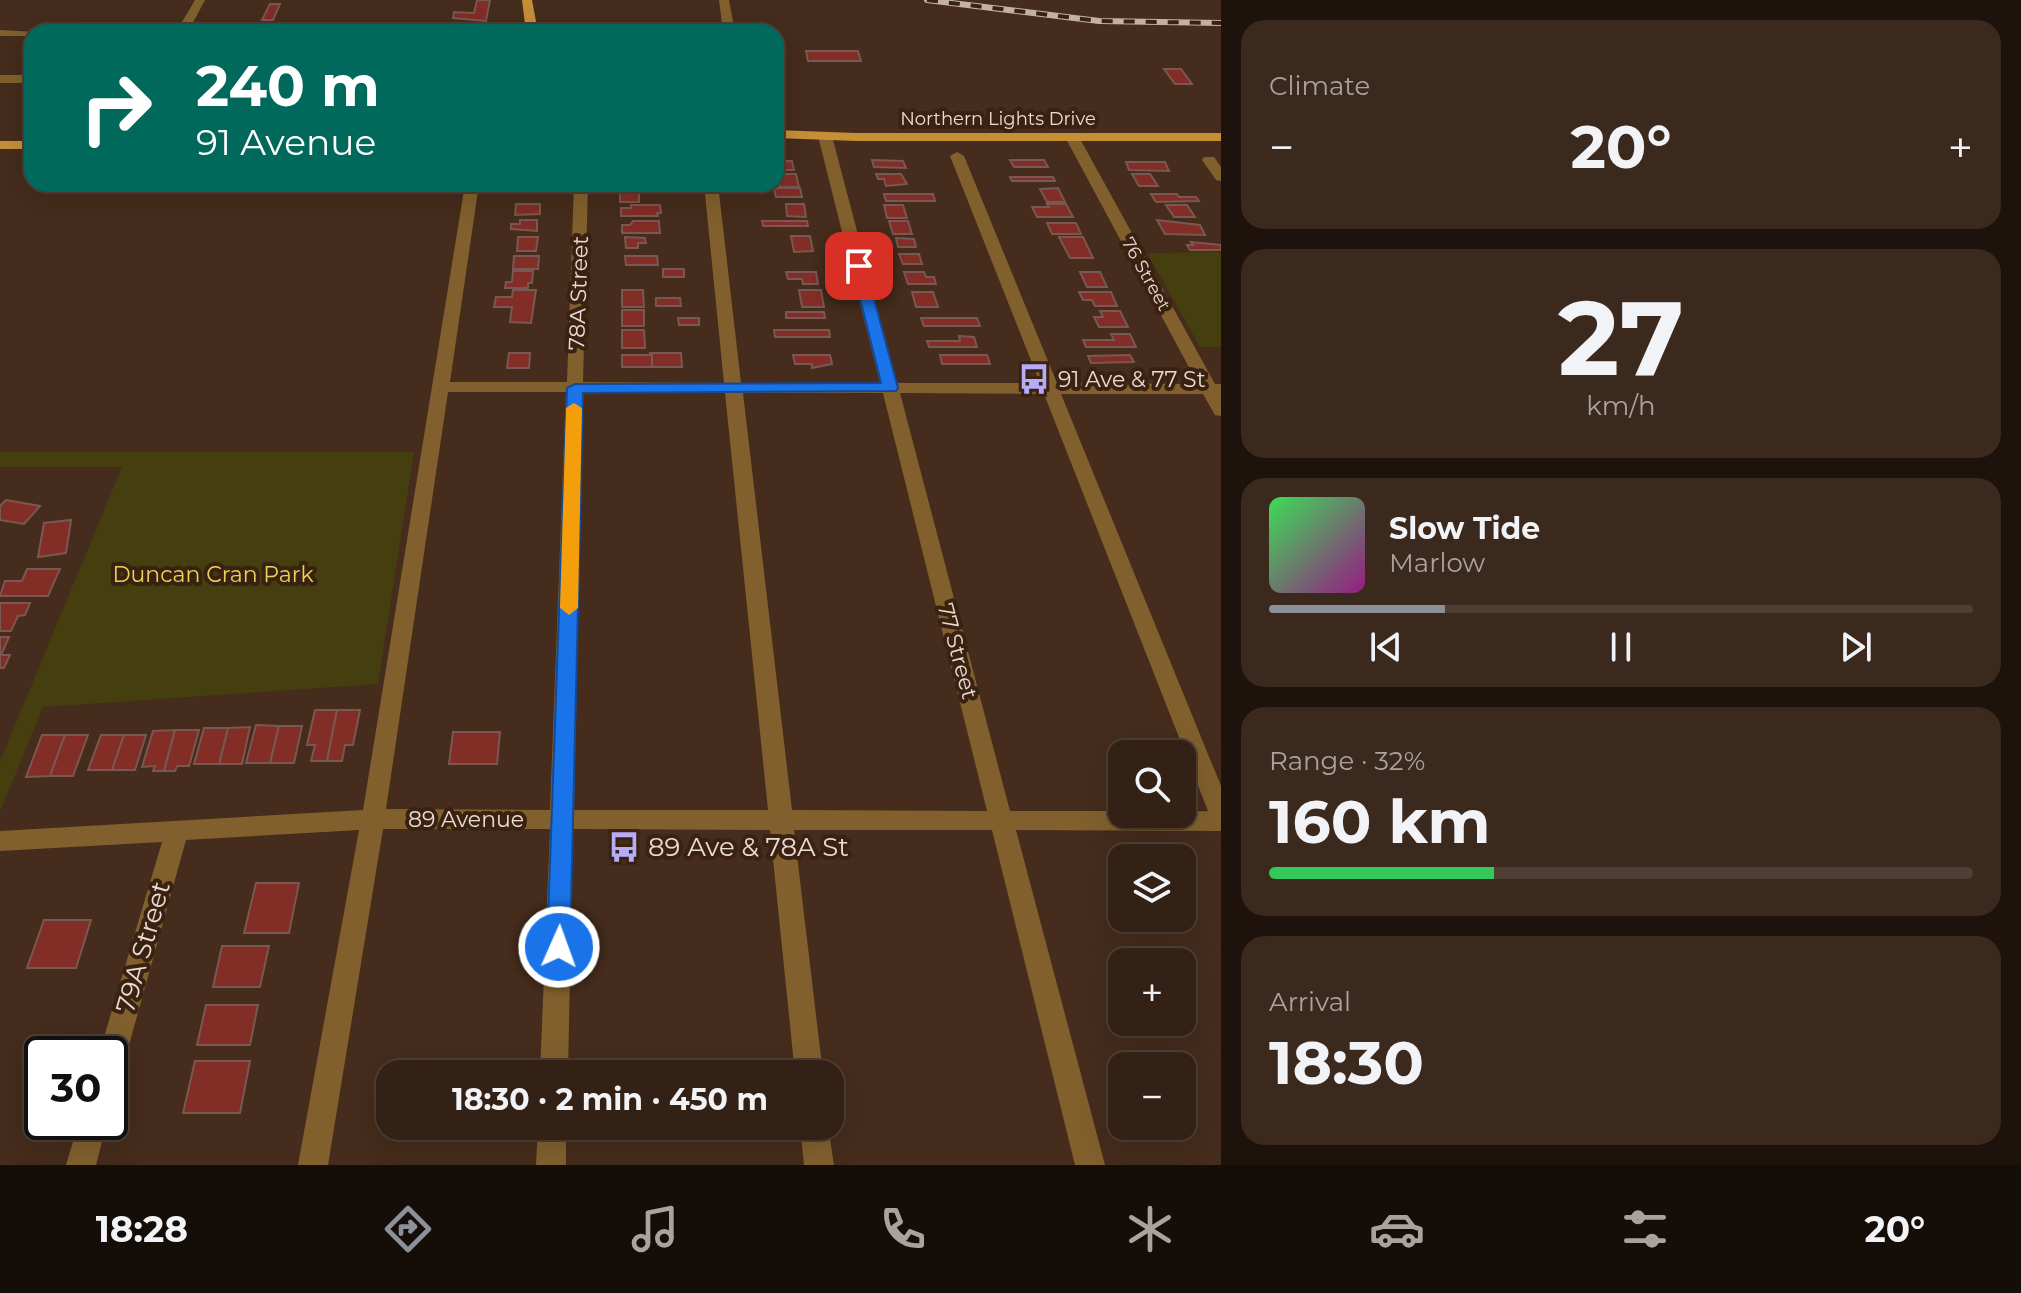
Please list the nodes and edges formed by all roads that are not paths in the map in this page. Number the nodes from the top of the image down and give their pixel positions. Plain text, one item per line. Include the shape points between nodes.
1 (200, 0) edge
2 (527, 0) edge
3 (724, 0) edge
4 (186, 24) edge
5 (531, 24) edge
6 (728, 24) edge
7 (0, 33) edge
8 (24, 33) edge
9 (0, 79) edge
10 (24, 79) edge
11 (784, 134) edge
12 (825, 136) junction
13 (1072, 137) junction
14 (1221, 137) edge
15 (0, 145) edge
16 (24, 145) edge
17 (957, 156) dead end
18 (1209, 160) dead end
19 (1221, 177) edge
20 (471, 192) edge
21 (581, 192) edge
22 (712, 192) edge
23 (438, 387) junction
24 (575, 388) junction
25 (734, 388) junction
26 (890, 388) junction
27 (1051, 389) junction
28 (1215, 389) edge
29 (1221, 411) edge
30 (1221, 815) edge
31 (373, 819) junction
32 (563, 819) junction
33 (782, 820) junction
34 (1003, 820) junction
35 (1221, 821) edge
36 (177, 830) junction
37 (0, 841) edge
38 (118, 1036) edge
39 (554, 1060) edge
40 (808, 1060) edge
41 (88, 1140) edge
42 (552, 1140) edge
43 (816, 1140) edge
44 (81, 1165) edge
45 (313, 1165) edge
46 (551, 1165) edge
47 (819, 1165) edge
48 (1090, 1165) edge

1 - 4 street
2 - 5 main road
3 - 6 street
7 - 8 street
9 - 10 street
11 - 12 main road, Northern Lights Drive
12 - 13 main road, Northern Lights Drive
12 - 26 street, 77 Street
13 - 14 main road, Northern Lights Drive
13 - 28 street, 76 Street
15 - 16 main road
17 - 27 street
18 - 19 street
20 - 23 street
21 - 24 street, 78A Street
22 - 25 street
23 - 24 street
23 - 31 street
24 - 25 street
24 - 32 street, 78A Street
25 - 26 street
25 - 33 street
26 - 27 street
26 - 34 street, 77 Street
27 - 28 street
27 - 30 street
28 - 29 street, 76 Street
31 - 32 street, 89 Avenue
31 - 36 street, 89 Avenue
31 - 45 street
32 - 33 street, 89 Avenue
32 - 39 street, 78A Street
33 - 34 street, 89 Avenue
33 - 40 street
34 - 35 street, 89 Avenue
34 - 48 street, 77 Street
36 - 37 street, 89 Avenue
36 - 38 street, 79A Street
41 - 44 street
42 - 46 street
43 - 47 street

